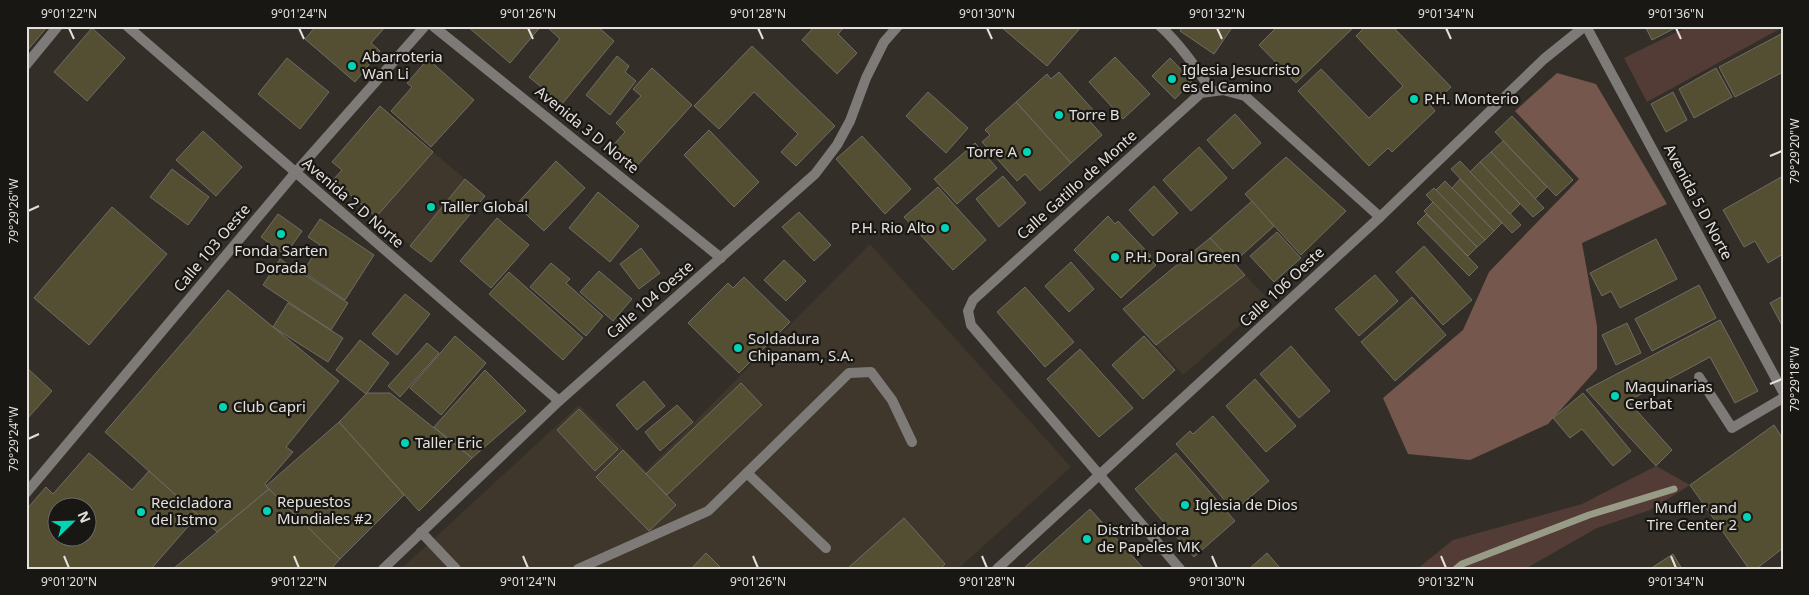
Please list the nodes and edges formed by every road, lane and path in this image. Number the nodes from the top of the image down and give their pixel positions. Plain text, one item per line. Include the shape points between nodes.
1 (58, 26) edge
2 (127, 26) edge
3 (426, 26) edge
4 (433, 26) edge
5 (898, 26) edge
6 (1160, 26) edge
7 (1586, 26) edge
8 (26, 65) edge
9 (1212, 91) junction
10 (295, 172) junction
11 (1380, 217) junction
12 (721, 258) junction
13 (1699, 377) dead end
14 (1783, 392) edge
15 (1783, 398) edge
16 (559, 401) junction
17 (912, 442) dead end
18 (747, 473) junction
19 (1100, 476) junction
20 (26, 493) edge
21 (420, 532) junction
22 (826, 548) dead end
23 (383, 569) edge
24 (456, 569) edge
25 (578, 569) edge
26 (997, 569) edge
27 (1180, 569) edge

1 - 8 street
2 - 10 street, Avenida 2 D Norte
3 - 10 street, Calle 103 Oeste
4 - 12 street, Avenida 3 D Norte
5 - 12 street, Calle 104 Oeste via 884,42 837,145 815,174
6 - 9 street
7 - 11 street, Calle 106 Oeste via 1544,59
7 - 14 street, Avenida 5 D Norte
9 - 11 street via 1223,90 1245,96
9 - 19 street, Calle Gatillo de Monte via 1201,93 973,300 968,311 971,325
10 - 16 street, Avenida 2 D Norte
10 - 20 street, Calle 103 Oeste
11 - 19 street, Calle 106 Oeste
12 - 16 street, Calle 104 Oeste
13 - 15 street via 1732,428
16 - 21 street, Calle 104 Oeste
17 - 18 street via 892,400 871,372 849,373
18 - 22 street
18 - 25 street via 708,511
19 - 26 street, Calle 106 Oeste
19 - 27 street, Calle Gatillo de Monte
21 - 23 street, Calle 104 Oeste
21 - 24 street

